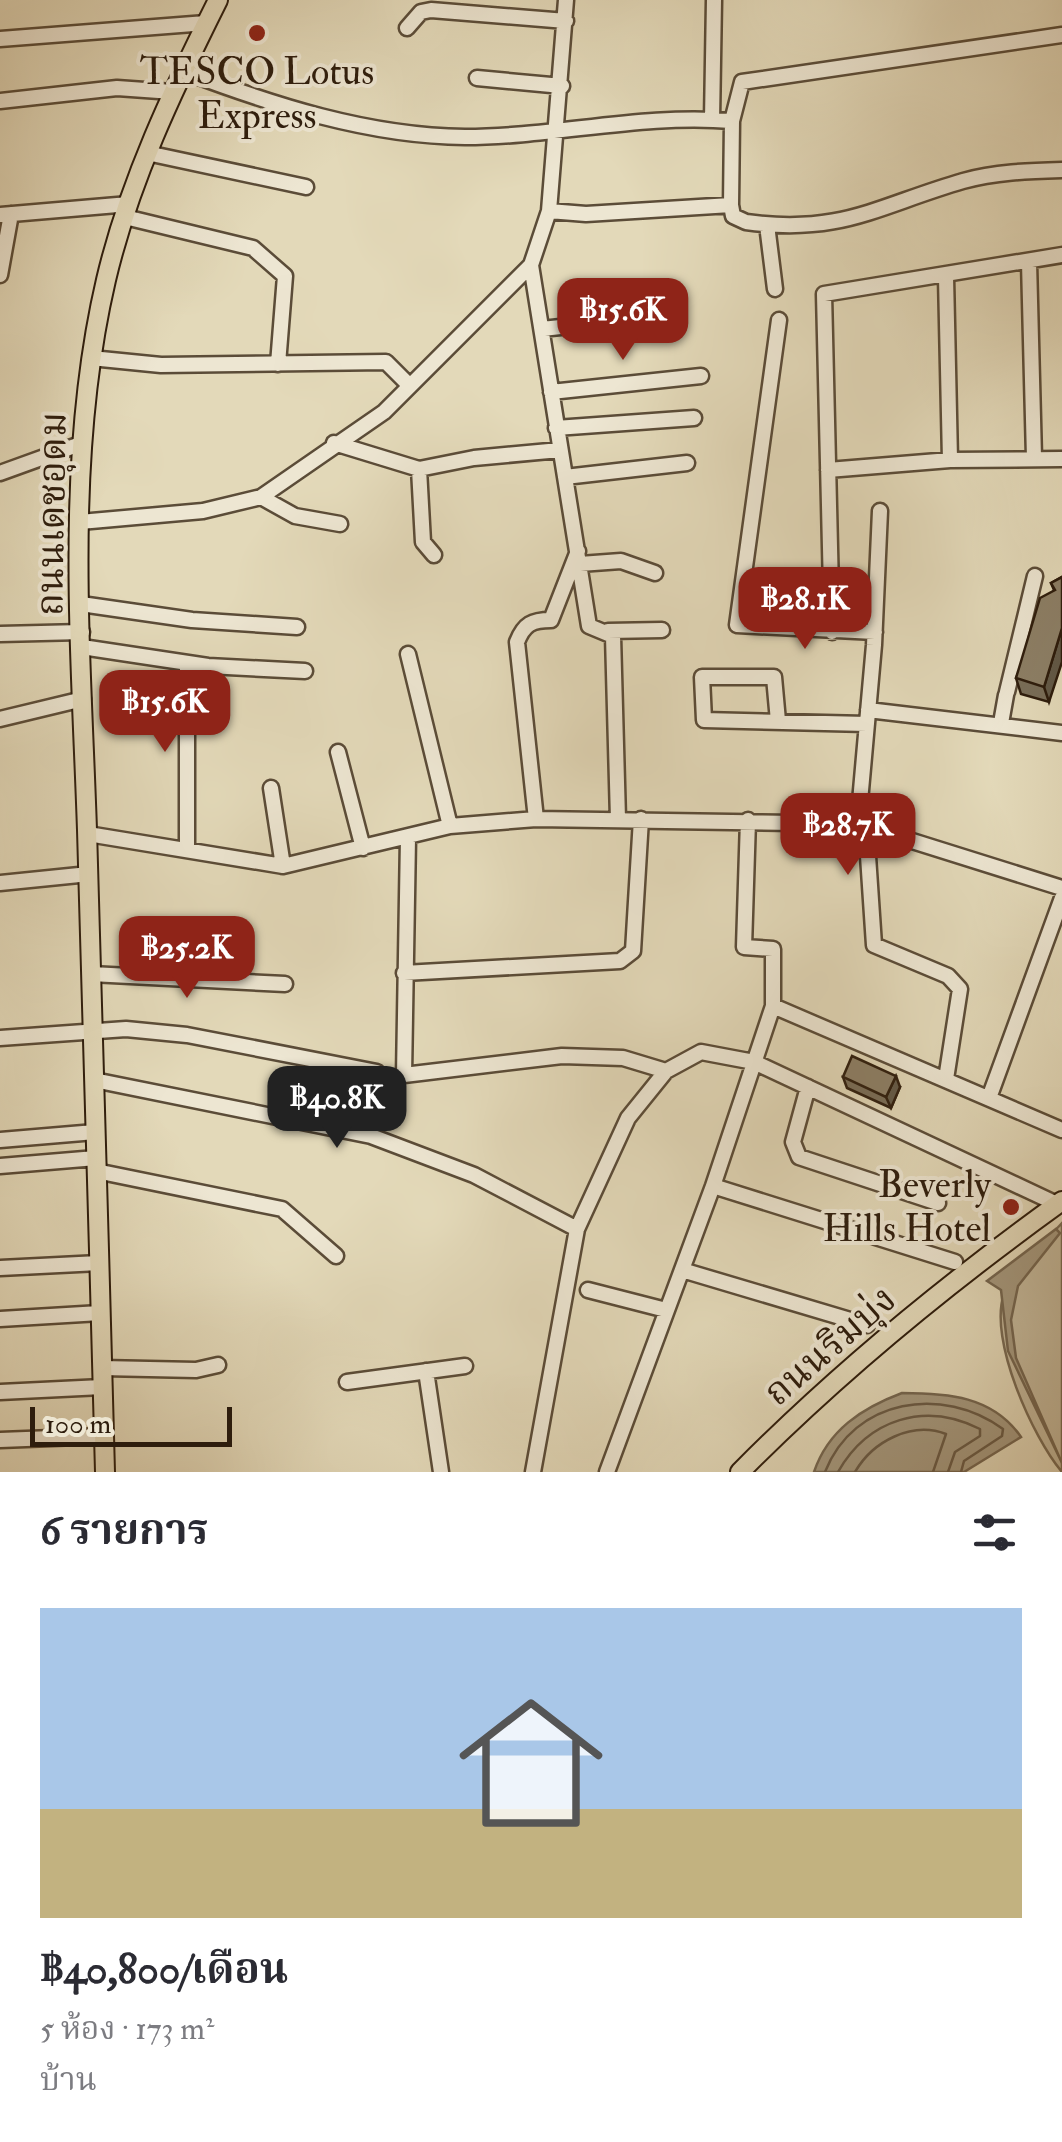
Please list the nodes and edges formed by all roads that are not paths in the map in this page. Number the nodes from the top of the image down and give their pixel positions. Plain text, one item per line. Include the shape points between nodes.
1 (218, 0) edge
2 (566, 0) edge
3 (714, 0) edge
4 (566, 21) junction
5 (206, 23) junction
6 (407, 28) dead end
7 (1062, 35) edge
8 (0, 39) edge
9 (184, 71) junction
10 (477, 78) dead end
11 (562, 86) junction
12 (173, 92) junction
13 (0, 101) edge
14 (712, 120) junction
15 (732, 121) junction
16 (558, 130) junction
17 (147, 153) junction
18 (1062, 170) edge
19 (306, 187) dead end
20 (731, 206) junction
21 (127, 210) junction
22 (549, 210) junction
23 (6, 214) edge
24 (767, 225) junction
25 (1062, 255) edge
26 (1029, 262) junction
27 (532, 265) junction
28 (0, 274) edge
29 (946, 277) junction
30 (775, 290) dead end
31 (644, 318) dead end
32 (779, 320) dead end
33 (542, 329) junction
34 (91, 358) junction
35 (278, 364) junction
36 (701, 376) dead end
37 (410, 386) junction
38 (550, 392) junction
39 (694, 418) dead end
40 (556, 428) junction
41 (83, 443) junction
42 (334, 444) junction
43 (560, 450) junction
44 (1034, 458) junction
45 (1061, 459) edge
46 (950, 460) junction
47 (687, 464) dead end
48 (420, 469) junction
49 (828, 470) junction
50 (0, 473) edge
51 (564, 477) junction
52 (260, 497) junction
53 (880, 511) dead end
54 (80, 522) junction
55 (340, 524) dead end
56 (434, 554) dead end
57 (579, 557) junction
58 (655, 573) dead end
59 (1036, 576) dead end
60 (82, 604) junction
61 (297, 627) dead end
62 (662, 630) dead end
63 (608, 631) junction
64 (832, 632) junction
65 (875, 632) junction
66 (0, 634) edge
67 (82, 640) junction
68 (408, 654) dead end
69 (188, 663) junction
70 (305, 671) dead end
71 (83, 698) junction
72 (868, 717) junction
73 (0, 720) edge
74 (778, 721) junction
75 (1001, 723) junction
76 (1062, 733) edge
77 (338, 752) dead end
78 (271, 788) dead end
79 (641, 819) junction
80 (536, 820) junction
81 (618, 820) junction
82 (748, 820) junction
83 (858, 824) junction
84 (450, 826) junction
85 (88, 834) junction
86 (408, 838) junction
87 (187, 848) junction
88 (363, 848) junction
89 (284, 866) junction
90 (88, 874) junction
91 (0, 883) edge
92 (1062, 888) edge
93 (1062, 898) edge
94 (404, 973) junction
95 (91, 974) junction
96 (285, 984) dead end
97 (773, 1006) junction
98 (92, 1030) junction
99 (0, 1038) edge
100 (754, 1062) junction
101 (666, 1071) junction
102 (377, 1072) dead end
103 (94, 1080) junction
104 (946, 1080) junction
105 (808, 1088) junction
106 (988, 1098) junction
107 (1062, 1130) edge
108 (95, 1132) junction
109 (0, 1140) edge
110 (96, 1165) junction
111 (0, 1166) edge
112 (713, 1186) junction
113 (1060, 1202) edge
114 (938, 1203) dead end
115 (578, 1229) junction
116 (336, 1256) dead end
117 (955, 1262) dead end
118 (99, 1263) junction
119 (0, 1268) edge
120 (682, 1270) junction
121 (588, 1290) dead end
122 (666, 1310) junction
123 (100, 1313) junction
124 (0, 1319) edge
125 (866, 1325) dead end
126 (218, 1365) dead end
127 (465, 1366) dead end
128 (102, 1368) junction
129 (426, 1371) junction
130 (347, 1382) dead end
131 (102, 1388) junction
132 (0, 1392) edge
133 (104, 1436) junction
134 (0, 1440) edge
135 (105, 1472) edge
136 (441, 1472) edge
137 (533, 1472) edge
138 (608, 1472) edge
139 (740, 1472) edge

1 - 5 main road, ถนนเดชอุดม
2 - 4 street
3 - 14 street
4 - 6 street via 431,10
4 - 11 street
5 - 8 street
5 - 9 main road, ถนนเดชอุดม
7 - 15 street via 750,80 737,88
9 - 12 main road, ถนนเดชอุดม
9 - 16 street via 280,107 417,133
10 - 11 street
11 - 16 street
12 - 13 street via 117,88
12 - 17 main road, ถนนเดชอุดม
14 - 15 street
14 - 16 street
15 - 20 street
16 - 22 street
17 - 19 street
17 - 21 main road, ถนนเดชอุดม
18 - 24 street via 964,181 833,225
20 - 22 street
20 - 24 street via 734,216
21 - 23 street
21 - 34 main road, ถนนเดชอุดม
21 - 35 street via 252,248 285,276
22 - 27 street
23 - 28 street
24 - 30 street
25 - 26 street
26 - 29 street
26 - 44 street
27 - 33 street
27 - 37 street
29 - 46 street
29 - 49 street via 824,294
31 - 33 street
32 - 64 street via 737,625
33 - 38 street
34 - 35 street
34 - 41 main road, ถนนเดชอุดม
35 - 37 street via 386,362
36 - 38 street
37 - 42 street
38 - 40 street
39 - 40 street
40 - 43 street
41 - 50 street
41 - 54 main road, ถนนเดชอุดม
42 - 48 street
42 - 52 street
43 - 48 street
43 - 51 street
44 - 45 street
44 - 46 street
46 - 49 street
47 - 51 street
48 - 56 street via 423,542
49 - 64 street
51 - 57 street
52 - 54 street via 204,511
52 - 55 street via 294,516
53 - 65 street
54 - 60 main road, ถนนเดชอุดม
57 - 58 street
57 - 63 street via 589,626
57 - 80 street via 550,620 534,620 518,642
59 - 75 street
60 - 61 street
60 - 67 main road, ถนนเดชอุดม
62 - 63 street
63 - 81 street via 614,636
64 - 65 street
65 - 72 street
66 - 67 street
67 - 69 street
67 - 71 main road, ถนนเดชอุดม
68 - 84 street
69 - 70 street
69 - 87 street
71 - 73 street
71 - 85 main road, ถนนเดชอุดม
72 - 74 street
72 - 75 street
72 - 83 street
74 - 74 street via 704,720 702,677 774,677
75 - 76 street
77 - 88 street
78 - 89 street
79 - 81 street
79 - 82 street
79 - 94 street via 633,951 620,961
80 - 81 street
80 - 84 street
82 - 83 street
82 - 97 street via 744,946 773,949
83 - 92 street
83 - 104 street via 867,842 874,945 948,976 960,989
84 - 86 street
85 - 87 street
85 - 90 main road, ถนนเดชอุดม
86 - 88 street
86 - 94 street
87 - 89 street
88 - 89 street
90 - 91 street
90 - 95 main road, ถนนเดชอุดม
93 - 106 street
94 - 101 street via 404,1075 562,1056 622,1058
95 - 96 street
95 - 98 main road, ถนนเดชอุดม
97 - 100 street
97 - 104 street
98 - 99 street
98 - 102 street via 187,1035
98 - 103 main road, ถนนเดชอุดม
100 - 101 street via 701,1052
100 - 105 street
100 - 112 street
101 - 115 street via 628,1118
103 - 108 main road, ถนนเดชอุดม
103 - 115 street via 370,1136 474,1175
104 - 106 street
105 - 113 street
105 - 114 street via 793,1151
106 - 107 street
108 - 109 street
108 - 110 main road, ถนนเดชอุดม
110 - 111 street
110 - 116 street via 282,1209
110 - 118 main road, ถนนเดชอุดม
112 - 117 street
112 - 120 street
113 - 139 main road, ถนนริมบุ่ง via 811,1400
115 - 137 street
118 - 119 street
118 - 123 main road, ถนนเดชอุดม
120 - 122 street
120 - 125 street
121 - 122 street
122 - 138 street
123 - 124 street
123 - 128 main road, ถนนเดชอุดม
126 - 128 street
127 - 129 street
128 - 131 main road, ถนนเดชอุดม
129 - 130 street
129 - 136 street
131 - 132 street
131 - 133 main road, ถนนเดชอุดม
133 - 134 street
133 - 135 main road, ถนนเดชอุดม

